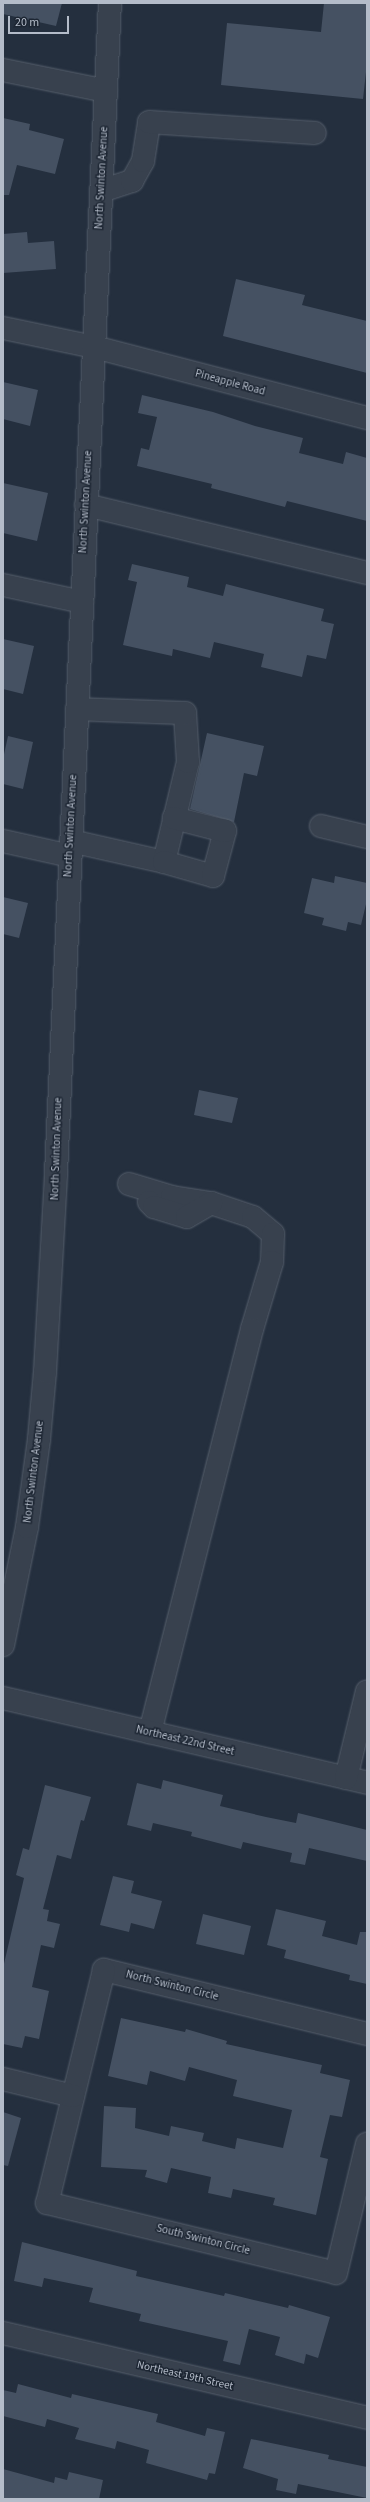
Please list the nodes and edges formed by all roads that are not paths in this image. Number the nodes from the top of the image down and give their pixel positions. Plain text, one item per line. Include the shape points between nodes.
1 (110, 3) edge
2 (3, 70) edge
3 (106, 91) junction
4 (315, 134) dead end
5 (101, 191) junction
6 (3, 328) edge
7 (94, 347) junction
8 (367, 418) edge
9 (86, 504) junction
10 (367, 573) edge
11 (3, 585) edge
12 (82, 602) junction
13 (77, 709) junction
14 (174, 818) junction
15 (321, 826) dead end
16 (367, 837) edge
17 (3, 841) edge
18 (70, 849) junction
19 (164, 862) junction
20 (129, 1184) dead end
21 (3, 1645) edge
22 (367, 1691) edge
23 (3, 1698) edge
24 (150, 1732) junction
25 (346, 1778) junction
26 (367, 1783) edge
27 (367, 2034) edge
28 (3, 2079) edge
29 (73, 2096) junction
30 (367, 2144) edge
31 (3, 2333) edge
32 (367, 2418) edge

1 - 3 street, North Swinton Avenue
2 - 3 street
3 - 5 street, North Swinton Avenue
4 - 5 street via 149,122 144,161 132,181
5 - 7 street, North Swinton Avenue
6 - 7 street, Pineapple Road
7 - 8 street, Pineapple Road
7 - 9 street, North Swinton Avenue
9 - 10 street
9 - 12 street, North Swinton Avenue
11 - 12 street
12 - 13 street, North Swinton Avenue
13 - 14 street via 185,713 188,762
13 - 18 street, North Swinton Avenue
14 - 19 street
14 - 19 street via 225,831 213,876
15 - 16 street
17 - 18 street
18 - 19 street
18 - 21 street, North Swinton Avenue via 45,1372 27,1527
20 - 24 street via 154,1207 187,1217 211,1203 253,1217 273,1234 272,1262 250,1336
22 - 25 street
23 - 24 street, Northeast 22nd Street
24 - 25 street, Northeast 22nd Street
25 - 26 street, Northeast 22nd Street
27 - 29 street, North Swinton Circle via 104,1970
28 - 29 street
29 - 30 street, South Swinton Circle via 47,2203 336,2273
31 - 32 street, Northeast 19th Street

